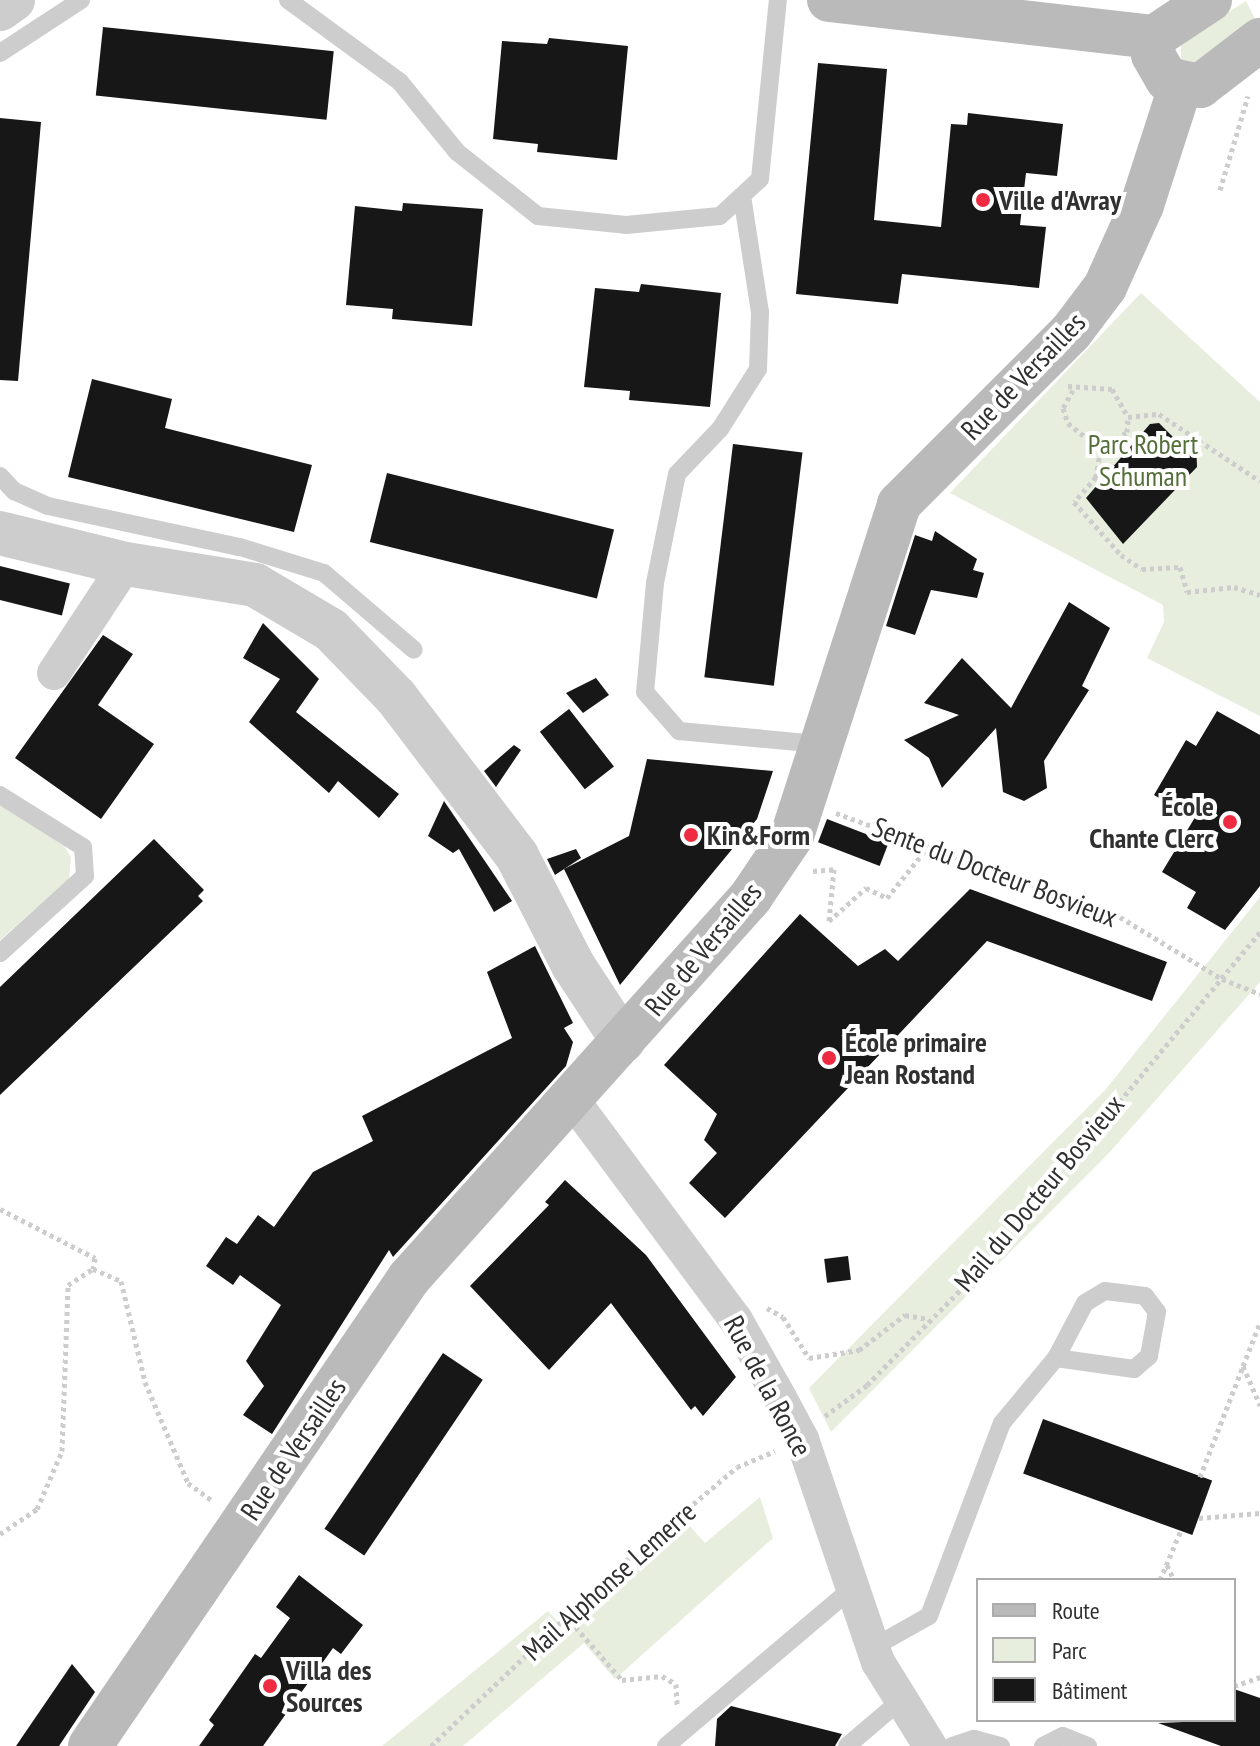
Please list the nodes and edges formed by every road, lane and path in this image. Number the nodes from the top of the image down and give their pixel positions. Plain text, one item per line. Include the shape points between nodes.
1 (13, 0) edge
2 (81, 0) edge
3 (288, 0) edge
4 (778, 0) edge
5 (829, 0) edge
6 (1210, 0) edge
7 (0, 9) edge
8 (1154, 37) junction
9 (1260, 40) edge
10 (0, 53) edge
11 (1180, 87) junction
12 (1249, 93) dead end
13 (1220, 190) dead end
14 (742, 196) junction
15 (1040, 362) junction
16 (1073, 390) junction
17 (1128, 417) junction
18 (1102, 442) junction
19 (0, 476) edge
20 (1260, 481) edge
21 (0, 533) edge
22 (126, 564) junction
23 (1260, 595) edge
24 (414, 650) dead end
25 (54, 673) dead end
26 (820, 744) junction
27 (0, 795) edge
28 (803, 800) junction
29 (928, 847) junction
30 (765, 876) junction
31 (1260, 932) edge
32 (1248, 941) junction
33 (1260, 943) edge
34 (0, 953) edge
35 (1222, 979) junction
36 (1260, 994) edge
37 (623, 1041) junction
38 (571, 1098) junction
39 (0, 1209) edge
40 (93, 1269) junction
41 (928, 1319) junction
42 (736, 1320) junction
43 (1260, 1323) edge
44 (1056, 1358) junction
45 (1243, 1366) junction
46 (1260, 1405) edge
47 (802, 1439) junction
48 (1200, 1477) dead end
49 (188, 1483) dead end
50 (1260, 1513) edge
51 (1199, 1518) dead end
52 (1181, 1530) dead end
53 (0, 1534) edge
54 (1167, 1565) junction
55 (1161, 1578) edge
56 (1173, 1578) edge
57 (849, 1591) junction
58 (565, 1615) junction
59 (872, 1648) junction
60 (1260, 1677) edge
61 (1236, 1685) edge
62 (901, 1700) junction
63 (692, 1725) junction
64 (90, 1746) edge
65 (431, 1746) edge
66 (666, 1746) edge
67 (847, 1746) edge
68 (930, 1746) edge
69 (952, 1746) edge
70 (1001, 1746) edge
71 (1043, 1746) edge
72 (1088, 1746) edge

1 - 7 street
2 - 10 lane
3 - 14 lane via 400,82 457,152 538,216 626,225 720,216
4 - 14 lane via 760,179
5 - 8 main road
6 - 8 main road
8 - 11 main road via 1159,70
9 - 11 main road via 1200,86
11 - 15 main road, Rue de Versailles via 1113,274 1071,332
12 - 13 path
14 - 26 lane via 760,312 758,369 720,429 677,474 655,583 645,692 679,731
15 - 16 path
15 - 26 main road, Rue de Versailles via 899,504
16 - 17 path via 1093,384 1112,389
16 - 18 path via 1063,408 1068,423 1089,440
17 - 18 path via 1127,432
17 - 20 path via 1159,414
18 - 23 path via 1096,477 1074,502 1121,555 1142,569 1180,567 1187,592 1234,587
19 - 24 lane via 14,491 48,506 240,547 324,573
21 - 22 street
22 - 25 street
22 - 37 street via 255,585 331,630 396,697 517,856 573,965
26 - 28 main road, Rue de Versailles
27 - 34 lane via 83,847 85,876
28 - 29 path, Sente du Docteur Bosvieux
28 - 30 main road, Rue de Versailles via 792,836
29 - 30 path via 887,898 866,888 829,921 834,869
29 - 35 path, Sente du Docteur Bosvieux via 1120,917
30 - 37 main road, Rue de Versailles
31 - 32 path, Mail du Docteur Bosvieux
32 - 33 path
32 - 35 path, Mail du Docteur Bosvieux
35 - 36 path, Sente du Docteur Bosvieux
35 - 41 path, Mail du Docteur Bosvieux via 982,1268
37 - 38 main road, Rue de Versailles
38 - 42 street, Rue de la Ronce
38 - 64 main road, Rue de Versailles via 409,1278
39 - 40 path via 95,1258
40 - 49 path via 121,1281 145,1382
40 - 53 path via 68,1285 62,1451 37,1509
41 - 42 path via 905,1315 859,1350 809,1358 783,1317 763,1306
41 - 47 path, Mail du Docteur Bosvieux via 867,1385
42 - 47 street, Rue de la Ronce
43 - 45 path
44 - 44 lane via 1085,1303 1105,1291 1145,1296 1157,1312 1149,1356 1134,1369
44 - 59 lane via 1002,1423 929,1616
45 - 46 path
45 - 48 path
47 - 57 street, Rue de la Ronce
47 - 58 path, Mail Alphonse Lemerre via 737,1467
50 - 51 path
52 - 54 path
54 - 55 path
54 - 56 path
57 - 59 street, Rue de la Ronce
57 - 63 lane
58 - 63 path via 622,1680 662,1676 676,1684 677,1708
58 - 65 path, Mail Alphonse Lemerre
59 - 62 street, Rue de la Ronce
60 - 61 path
62 - 67 lane
62 - 68 street, Rue de la Ronce
63 - 66 lane
69 - 70 lane via 974,1739
71 - 72 lane via 1063,1736

